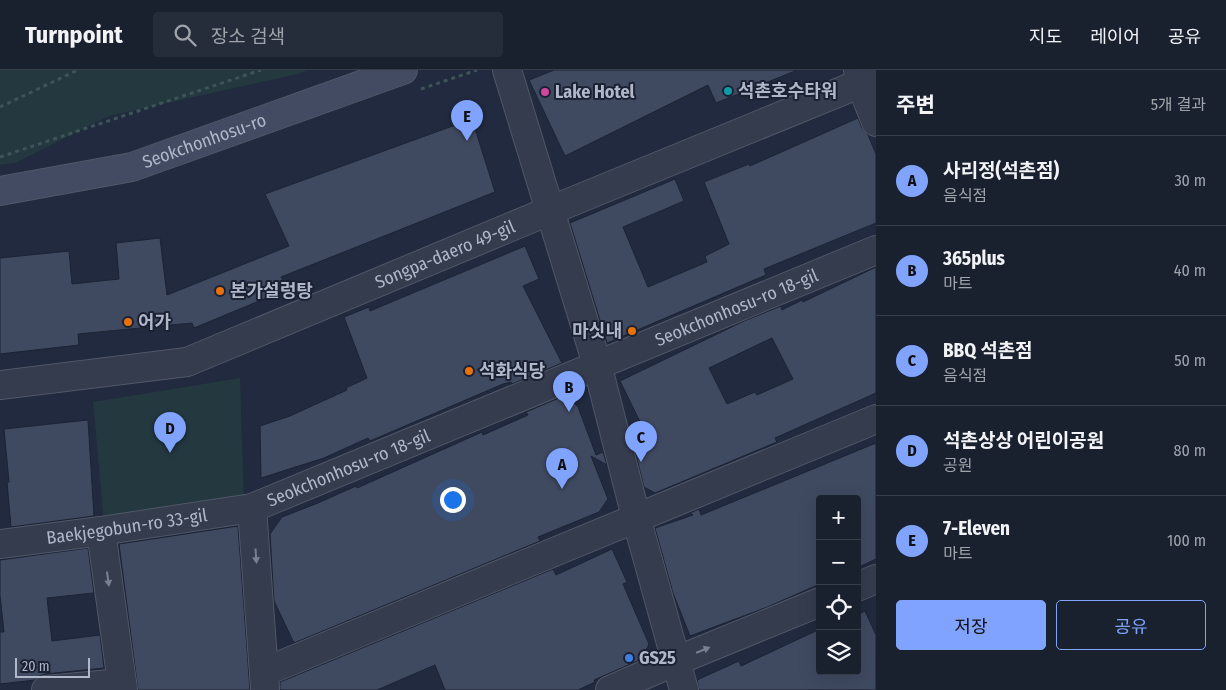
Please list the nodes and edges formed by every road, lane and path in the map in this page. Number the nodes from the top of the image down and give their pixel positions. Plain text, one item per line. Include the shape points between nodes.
1 (78, 70) edge
2 (261, 70) edge
3 (403, 70) edge
4 (507, 70) edge
5 (865, 77) edge
6 (0, 107) edge
7 (876, 122) edge
8 (0, 157) edge
9 (0, 190) edge
10 (549, 211) junction
11 (876, 250) edge
12 (597, 364) junction
13 (0, 385) edge
14 (876, 419) edge
15 (252, 508) junction
16 (636, 517) junction
17 (101, 531) junction
18 (0, 544) edge
19 (876, 579) edge
20 (861, 585) edge
21 (816, 604) edge
22 (676, 661) junction
23 (265, 681) edge
24 (123, 686) edge
25 (46, 690) edge
26 (610, 690) edge
27 (684, 690) edge

1 - 6 path
2 - 8 path
3 - 9 street, Seokchonhosu-ro via 132,167
4 - 10 street
5 - 7 street
5 - 10 street, Songpa-daero 49-gil
10 - 12 street
10 - 13 street, Songpa-daero 49-gil via 187,362
11 - 12 street, Seokchonhosu-ro 18-gil
12 - 15 street, Seokchonhosu-ro 18-gil
12 - 16 street
14 - 16 street, Seokchonhosu-ro 18-gil
15 - 17 street, Baekjegobun-ro 33-gil
15 -> 23 street, Seokchonhosu-ro 18-gil
16 - 22 street
16 - 23 street, Seokchonhosu-ro 18-gil
17 - 18 street, Baekjegobun-ro 33-gil
17 -> 24 street
19 - 20 street
22 -> 21 street
22 - 26 street
22 - 27 street
24 - 25 street

